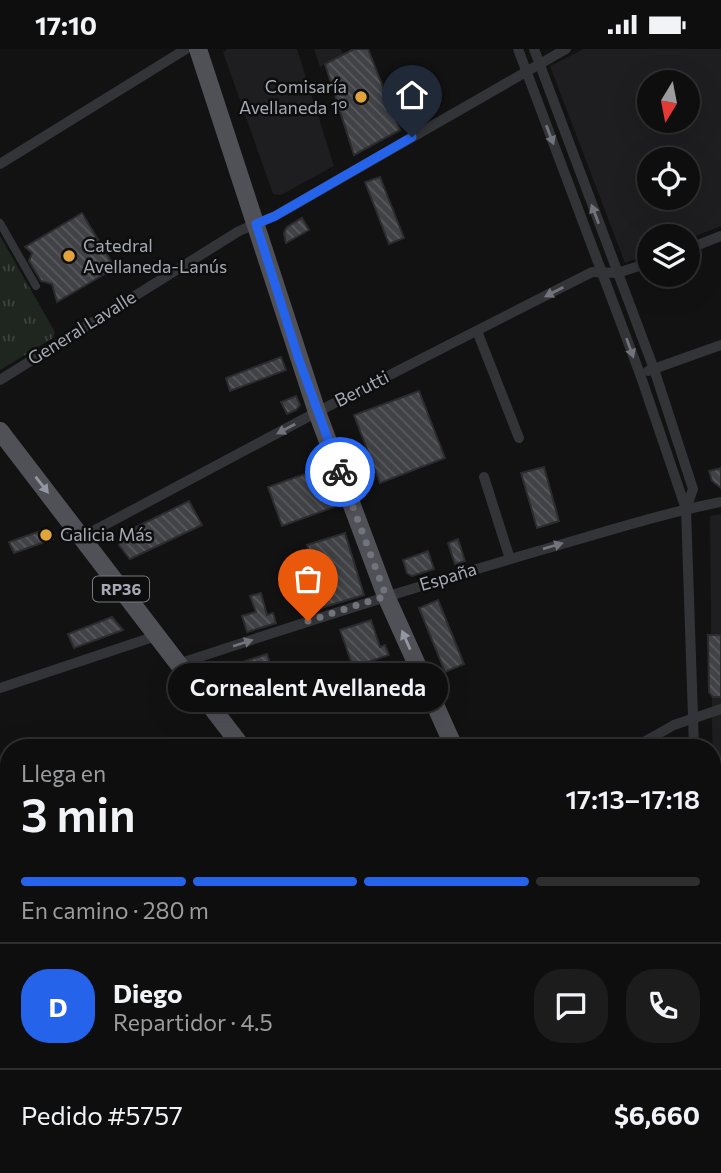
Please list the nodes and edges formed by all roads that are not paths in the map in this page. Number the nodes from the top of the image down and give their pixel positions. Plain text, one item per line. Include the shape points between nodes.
1 (187, 49) edge
2 (198, 49) edge
3 (518, 49) edge
4 (534, 49) edge
5 (566, 49) edge
6 (540, 64) junction
7 (526, 72) junction
8 (0, 164) edge
9 (0, 223) edge
10 (256, 224) junction
11 (721, 236) edge
12 (700, 244) edge
13 (637, 266) edge
14 (602, 271) junction
15 (617, 272) junction
16 (36, 286) dead end
17 (477, 331) junction
18 (721, 345) edge
19 (654, 369) junction
20 (640, 374) junction
21 (0, 380) edge
22 (317, 412) junction
23 (0, 431) edge
24 (519, 438) dead end
25 (484, 477) dead end
26 (721, 502) edge
27 (686, 509) junction
28 (82, 537) junction
29 (510, 559) junction
30 (386, 596) junction
31 (156, 636) junction
32 (178, 664) junction
33 (0, 688) edge
34 (721, 709) edge
35 (693, 717) junction
36 (236, 739) edge
37 (450, 739) edge
38 (649, 739) edge
39 (694, 739) edge

1 - 8 street
2 - 10 main road
3 - 7 street
4 - 6 street
5 - 6 street, General Lavalle
6 - 7 street, General Lavalle
15 -> 6 street
7 - 10 street, General Lavalle
7 -> 14 street
9 - 16 street
10 - 21 street, General Lavalle
10 - 22 main road
11 - 12 street
13 - 15 street, Berutti
14 - 15 street, Berutti
14 -> 17 street, Berutti
14 -> 20 street
15 - 19 street
17 - 22 street, Berutti
17 - 24 street
18 - 19 street
19 - 20 street
19 - 27 street via 693,489
20 - 27 street
22 -> 28 street, Berutti
22 - 30 main road
23 -> 28 main road, RP36
25 - 29 street
26 - 27 street, España
29 -> 27 street, España
27 - 35 street
28 - 31 main road, RP36
29 - 30 street, España
32 -> 30 street, España
37 -> 30 main road
31 - 32 main road, RP36
31 - 33 street
32 - 36 main road, RP36
34 - 35 street
35 - 38 street
35 - 39 street

